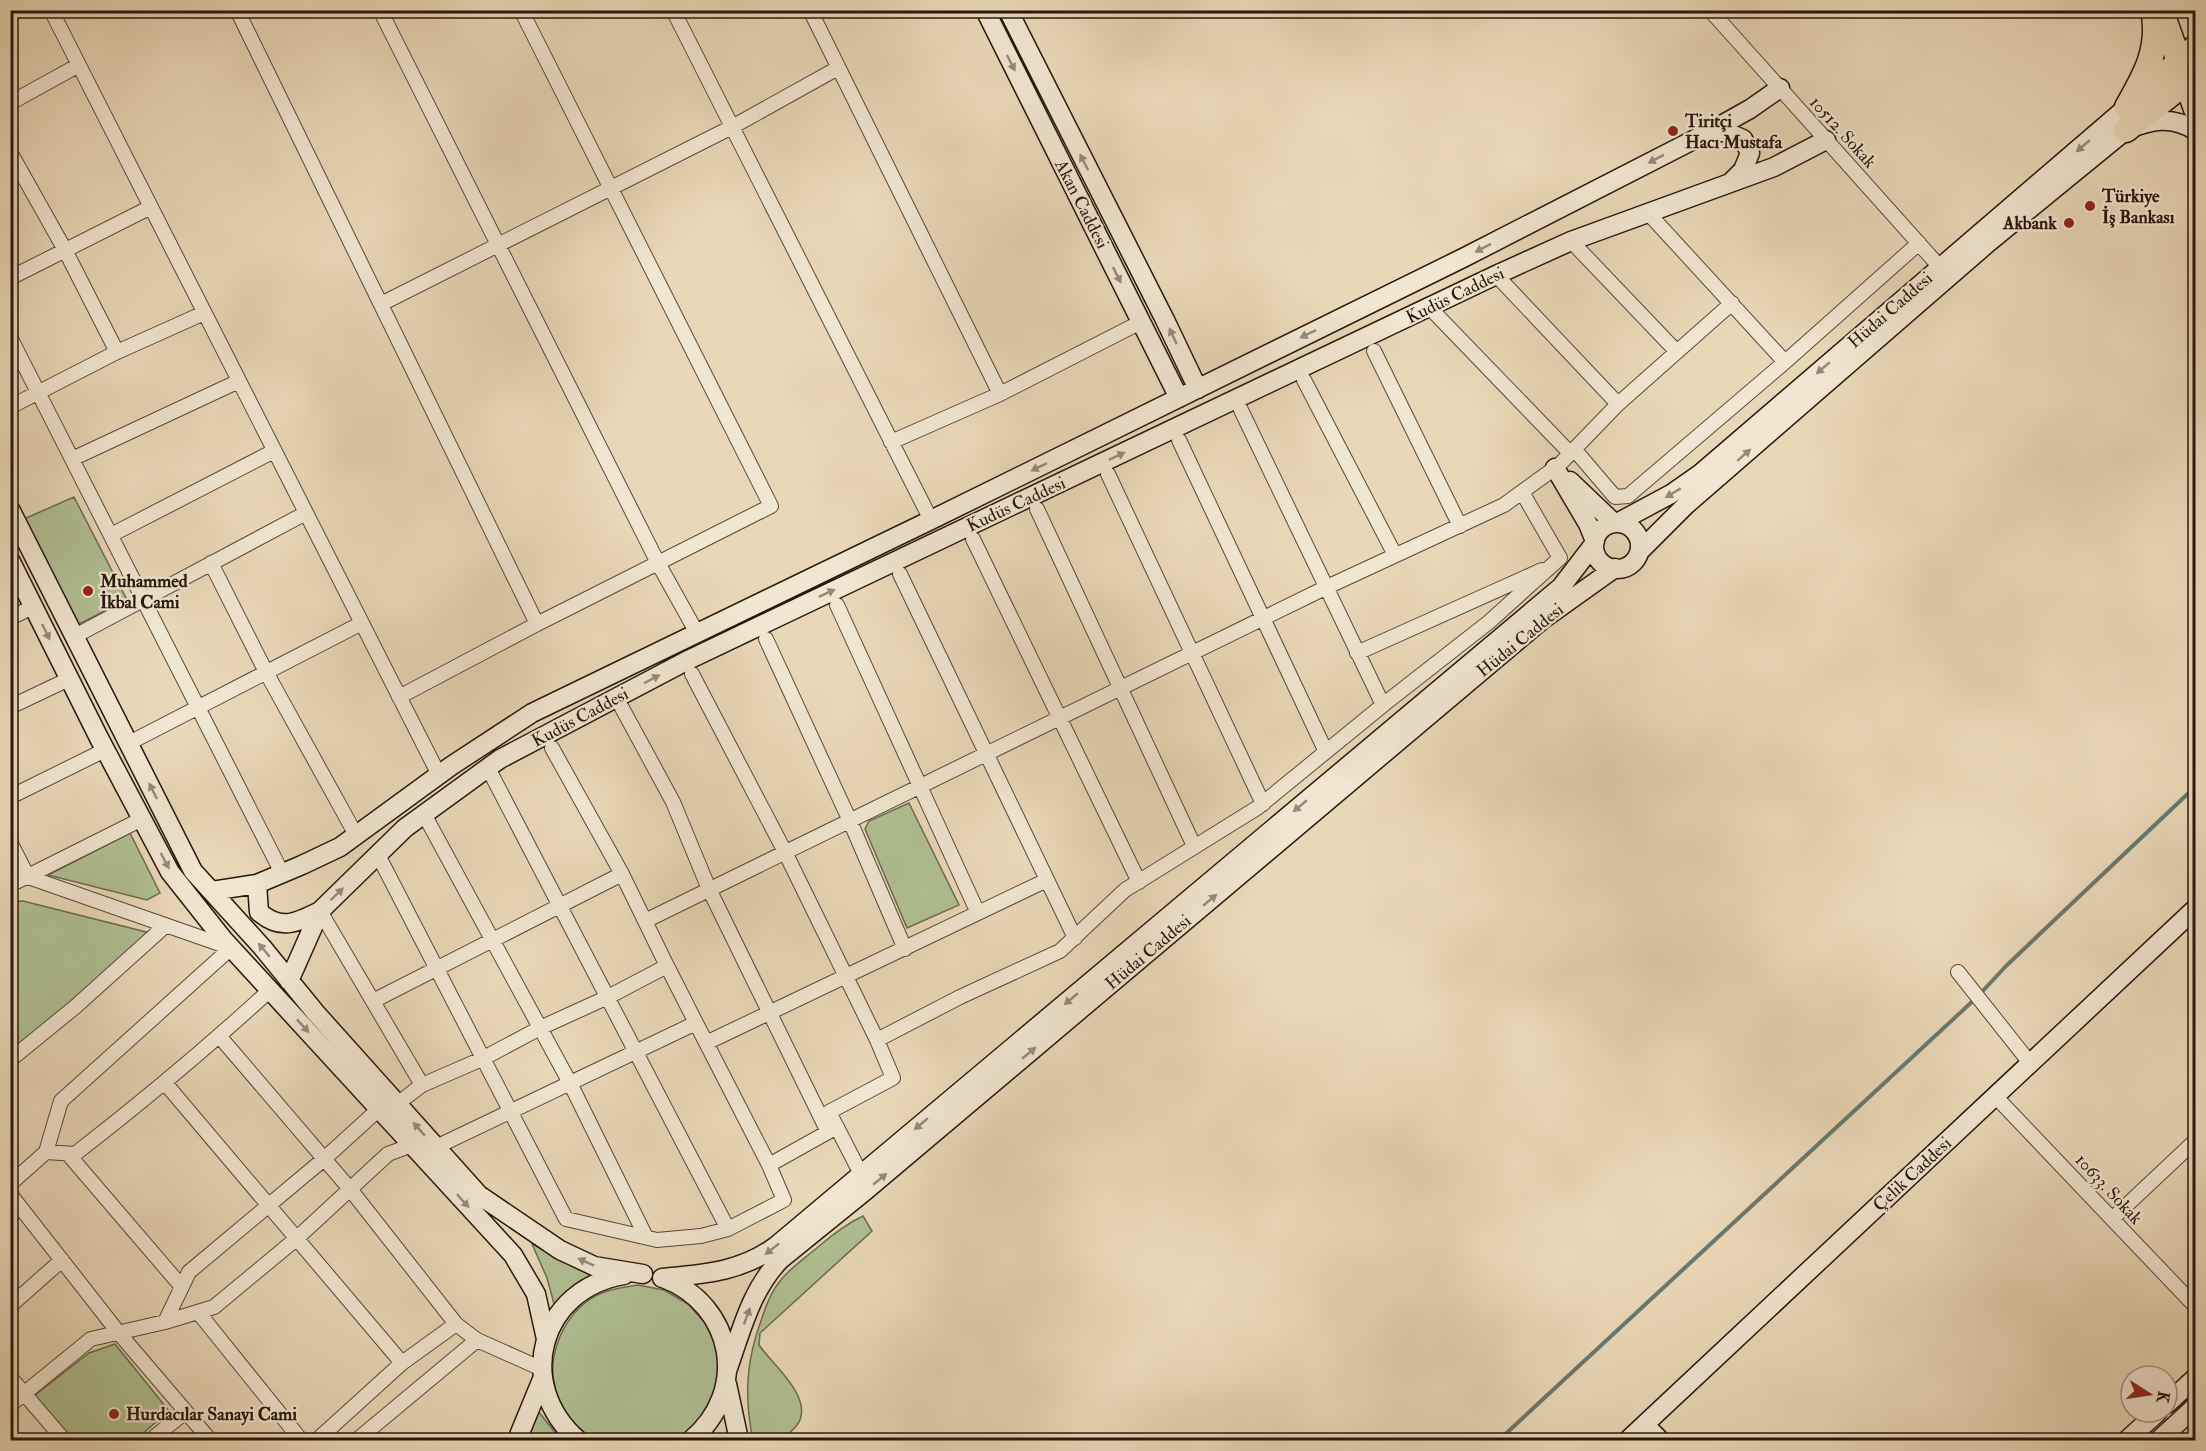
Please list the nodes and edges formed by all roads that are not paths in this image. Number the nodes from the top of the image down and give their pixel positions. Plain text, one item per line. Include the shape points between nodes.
1 (51, 10) edge
2 (237, 10) edge
3 (380, 10) edge
4 (521, 10) edge
5 (673, 10) edge
6 (810, 10) edge
7 (985, 10) edge
8 (1008, 10) edge
9 (1710, 10) edge
10 (2153, 10) edge
11 (2162, 10) edge
12 (79, 65) junction
13 (2189, 66) edge
14 (838, 68) junction
15 (1780, 88) junction
16 (10, 103) edge
17 (2196, 108) edge
18 (2126, 119) junction
19 (732, 127) junction
20 (2196, 131) edge
21 (1709, 132) junction
22 (1827, 140) junction
23 (10, 152) edge
24 (1730, 183) junction
25 (611, 188) junction
26 (151, 207) junction
27 (1649, 214) junction
28 (1571, 241) junction
29 (1919, 243) junction
30 (498, 244) junction
31 (65, 250) junction
32 (1944, 272) junction
33 (1496, 275) junction
34 (10, 278) edge
35 (1732, 303) junction
36 (381, 304) junction
37 (1429, 308) junction
38 (204, 313) junction
39 (1141, 322) junction
40 (10, 337) edge
41 (1374, 351) dead end
42 (117, 352) junction
43 (1677, 352) junction
44 (1785, 362) junction
45 (1304, 380) dead end
46 (239, 381) junction
47 (1198, 389) junction
48 (39, 393) junction
49 (1000, 394) junction
50 (1179, 398) junction
51 (1618, 404) junction
52 (10, 407) edge
53 (1241, 410) dead end
54 (1179, 440) dead end
55 (891, 442) junction
56 (274, 451) junction
57 (1572, 451) junction
58 (72, 459) junction
59 (1555, 468) junction
60 (1108, 474) dead end
61 (1522, 492) junction
62 (1037, 508) dead end
63 (10, 509) edge
64 (306, 513) junction
65 (931, 520) junction
66 (1616, 523) junction
67 (1460, 526) junction
68 (111, 535) junction
69 (973, 539) dead end
70 (1594, 542) junction
71 (1640, 551) junction
72 (1395, 555) junction
73 (10, 560) edge
74 (210, 563) junction
75 (658, 563) junction
76 (1555, 565) junction
77 (1615, 568) junction
78 (900, 574) dead end
79 (1327, 587) junction
80 (143, 599) junction
81 (837, 605) dead end
82 (33, 606) junction
83 (10, 618) edge
84 (1263, 618) junction
85 (362, 623) junction
86 (537, 624) junction
87 (697, 633) junction
88 (75, 636) junction
89 (766, 639) dead end
90 (1192, 653) junction
91 (1357, 653) junction
92 (266, 672) junction
93 (692, 674) dead end
94 (69, 679) junction
95 (1120, 688) junction
96 (399, 697) junction
97 (1383, 705) junction
98 (198, 706) junction
99 (10, 707) edge
100 (622, 708) dead end
101 (1059, 718) junction
102 (129, 743) junction
103 (552, 748) dead end
104 (105, 750) junction
105 (1326, 752) junction
106 (986, 754) junction
107 (488, 768) junction
108 (439, 775) junction
109 (921, 786) junction
110 (10, 797) edge
111 (1263, 804) junction
112 (424, 814) junction
113 (142, 819) junction
114 (850, 821) junction
115 (356, 835) junction
116 (10, 842) edge
117 (1194, 846) junction
118 (784, 852) junction
119 (378, 855) junction
120 (282, 873) junction
121 (622, 874) junction
122 (28, 877) junction
123 (1047, 880) junction
124 (1139, 882) junction
125 (257, 884) junction
126 (10, 885) edge
127 (709, 890) junction
128 (212, 891) junction
129 (560, 906) junction
130 (2196, 908) edge
131 (320, 911) junction
132 (978, 913) junction
133 (645, 921) junction
134 (165, 926) junction
135 (1075, 938) junction
136 (493, 940) junction
137 (231, 948) junction
138 (905, 949) junction
139 (668, 966) junction
140 (436, 969) junction
141 (1958, 972) dead end
142 (846, 978) junction
143 (289, 981) junction
144 (270, 990) junction
145 (608, 997) junction
146 (373, 1001) junction
147 (770, 1013) junction
148 (696, 1023) junction
149 (540, 1028) junction
150 (220, 1037) junction
151 (877, 1040) junction
152 (706, 1043) junction
153 (637, 1052) junction
154 (482, 1059) junction
155 (10, 1060) edge
156 (2030, 1063) junction
157 (165, 1083) junction
158 (570, 1083) junction
159 (422, 1085) junction
160 (1995, 1096) junction
161 (397, 1104) junction
162 (379, 1108) junction
163 (510, 1112) junction
164 (833, 1130) junction
165 (2196, 1140) edge
166 (412, 1145) junction
167 (436, 1147) junction
168 (46, 1152) junction
169 (68, 1154) junction
170 (324, 1159) junction
171 (769, 1165) junction
172 (861, 1174) junction
173 (10, 1184) edge
174 (350, 1189) junction
175 (10, 1194) edge
176 (268, 1207) junction
177 (2112, 1219) junction
178 (728, 1229) junction
179 (646, 1237) junction
180 (296, 1239) junction
181 (62, 1260) junction
182 (643, 1274) junction
183 (662, 1278) junction
184 (182, 1287) junction
185 (10, 1306) edge
186 (2196, 1307) edge
187 (198, 1312) junction
188 (165, 1322) junction
189 (456, 1324) junction
190 (118, 1332) junction
191 (546, 1339) junction
192 (477, 1340) junction
193 (402, 1363) junction
194 (542, 1373) junction
195 (727, 1376) junction
196 (10, 1377) edge
197 (2196, 1377) edge
198 (2179, 1393) edge
199 (25, 1394) junction
200 (10, 1405) edge
201 (2196, 1406) edge
202 (185, 1412) junction
203 (2145, 1424) edge
204 (1645, 1425) junction
205 (64, 1440) edge
206 (152, 1440) edge
207 (210, 1440) edge
208 (301, 1440) edge
209 (317, 1440) edge
210 (357, 1440) edge
211 (517, 1440) edge
212 (578, 1440) edge
213 (691, 1440) edge
214 (740, 1440) edge
215 (1628, 1440) edge
216 (1660, 1440) edge
217 (2127, 1440) edge
218 (2159, 1440) edge

1 - 12 street
2 - 36 street
3 - 30 street
4 - 25 street
5 - 19 street
6 - 14 street
7 -> 39 street, Akan Caddesi
47 -> 8 street, Akan Caddesi
9 - 15 street, 10512. Sokak
10 - 18 highway via 2153,54
11 - 13 highway
12 - 16 street
12 - 26 street
13 - 17 highway
13 - 18 highway
14 - 19 street
14 - 49 street
15 - 21 street, Kudüs Caddesi
15 - 22 street, 10512. Sokak
18 - 20 street via 2180,123
18 - 32 street, Hüdai Caddesi
19 - 25 street
19 - 55 street
21 - 24 street via 1727,132 1743,139 1750,153 1743,170
21 -> 47 street, Kudüs Caddesi
22 - 24 street, Kudüs Caddesi via 1774,167
22 - 29 street, 10512. Sokak
23 - 31 street
24 - 27 street, Kudüs Caddesi
25 - 30 street
25 - 75 street via 771,506
26 - 31 street
26 - 38 street
27 - 28 street, Kudüs Caddesi
27 - 35 street
28 - 33 street, Kudüs Caddesi
28 - 43 street
29 - 32 street, 10512. Sokak
29 - 44 street
30 - 36 street
30 - 75 street
31 - 34 street
31 - 42 street
32 -> 66 street, Hüdai Caddesi via 1688,483
71 -> 32 street, Hüdai Caddesi
33 - 37 street, Kudüs Caddesi
33 - 51 street
35 - 43 street
35 - 44 street
36 - 86 street
37 - 57 street
107 -> 37 street, Kudüs Caddesi via 690,659
38 - 42 street
38 - 46 street
39 - 49 street
39 - 50 street, Akan Caddesi
40 - 48 street
41 - 67 street
42 - 48 street
43 - 51 street
44 - 57 street via 1628,496 1615,497
45 - 72 street
46 - 56 street
46 - 58 street
47 - 50 street, Kudüs Caddesi
48 - 52 street
48 - 58 street
49 - 55 street
50 -> 65 street, Kudüs Caddesi
51 - 57 street
53 - 79 street
54 - 84 street
55 - 65 street
56 - 64 street
56 - 68 street
57 - 59 street
58 - 68 street
59 - 61 street
59 - 66 street
59 - 70 street via 1588,524
60 - 90 street
61 - 67 street
61 - 76 street via 1560,558
62 - 95 street
63 - 88 street
64 - 74 street
64 - 85 street
65 - 87 street, Kudüs Caddesi
66 - 70 street via 1604,527
66 - 71 street via 1634,530
67 - 72 street
68 - 80 street
69 - 101 street
70 - 77 street via 1598,559
70 -> 172 street, Hüdai Caddesi via 1561,587
71 - 77 street via 1632,564
72 - 79 street
73 - 82 street
74 - 80 street
74 - 92 street
75 - 86 street
75 - 87 street
76 - 91 street
76 - 97 street
195 -> 77 street, Hüdai Caddesi via 752,1302 770,1270 782,1259 1501,654
78 - 106 street
79 - 84 street
79 - 91 street
80 - 88 street
80 - 98 street
81 - 109 street
82 - 83 street
82 -> 94 street
84 - 90 street
84 - 105 street
85 - 92 street
85 - 96 street
86 - 96 street
87 - 108 street, Kudüs Caddesi via 532,713
88 - 102 street
89 - 114 street
90 - 95 street
90 - 111 street
91 - 97 street
92 - 98 street
92 - 115 street
93 - 118 street
94 - 99 street
94 - 104 street
95 - 101 street
95 - 117 street
96 - 108 street
97 - 105 street
98 - 102 street
98 - 120 street
100 - 127 street via 672,802
101 - 106 street
101 - 124 street
128 -> 102 street via 193,871
103 - 121 street
104 - 110 street
104 - 113 street
105 - 111 street
106 - 109 street
106 - 123 street
107 - 112 street, Kudüs Caddesi
107 - 129 street
108 - 115 street, Kudüs Caddesi
109 - 114 street
109 - 132 street
111 - 117 street
112 - 119 street, Kudüs Caddesi
112 - 136 street
113 - 122 street
113 -> 137 street via 171,872
114 - 118 street
114 - 138 street
115 - 120 street, Kudüs Caddesi via 340,847
116 - 122 street
117 - 124 street
118 - 127 street
118 - 142 street
131 -> 119 street, Kudüs Caddesi
119 - 140 street
120 - 125 street, Kudüs Caddesi
121 - 129 street
121 - 133 street
122 - 126 street
122 - 134 street
123 - 132 street
123 - 135 street
124 - 135 street
125 - 128 street, Kudüs Caddesi
125 - 131 street via 259,912 268,920 296,924
127 - 133 street
127 - 147 street
143 -> 128 street
129 - 136 street
129 - 145 street
130 - 156 street, Çelik Caddesi
131 - 143 street, Kudüs Caddesi
131 - 146 street
132 - 138 street
133 - 139 street
134 - 137 street
134 - 155 street
135 - 151 street via 1060,951
136 - 140 street
136 - 149 street
137 - 144 street
137 - 168 street via 61,1101
138 - 142 street
139 - 145 street
139 - 148 street
140 - 146 street
140 - 154 street
141 - 156 street
142 - 147 street
142 - 151 street
143 - 161 street
144 - 150 street
144 -> 162 street
145 - 149 street
145 - 153 street
146 - 159 street
147 - 152 street
147 - 164 street
148 - 152 street
148 - 153 street
149 - 154 street
149 - 158 street
150 - 157 street
150 - 170 street
151 - 164 street via 893,1078 830,1113
152 - 171 street
153 - 158 street
153 - 178 street
154 - 159 street
154 - 163 street
156 - 160 street, Çelik Caddesi
157 - 169 street via 75,1154
157 - 176 street
158 - 163 street
158 - 179 street
159 - 161 street
160 - 177 street, 10633. Sokak
160 - 204 street, Çelik Caddesi
167 -> 161 street
162 - 166 street
162 - 170 street
163 - 167 street
163 - 179 street via 566,1220
164 - 171 street
164 - 172 street
165 - 177 street
166 - 174 street via 388,1154
166 -> 191 street via 513,1255 536,1294
182 -> 167 street via 594,1266 560,1250 479,1195
168 - 169 street
168 - 173 street
169 - 184 street
170 - 174 street
170 - 176 street
171 - 178 street via 784,1200
172 -> 183 street, Hüdai Caddesi via 763,1256 731,1269
174 - 180 street
174 - 189 street
175 - 181 street
176 - 180 street
176 - 184 street via 189,1272
177 - 186 street, 10633. Sokak
178 - 179 street via 701,1236 657,1240
180 - 187 street via 214,1307
180 - 193 street
181 - 185 street
181 - 190 street
182 - 183 street
182 - 191 street via 612,1277 583,1290 560,1311
183 - 195 street via 694,1295 710,1313 725,1347
184 - 188 street
187 - 188 street
187 - 208 street
188 - 190 street
189 - 192 street
189 - 193 street
190 - 199 street via 91,1339
190 - 202 street
191 - 194 street
192 - 194 street
192 - 210 street
193 - 209 street
194 - 211 street
194 - 212 street via 552,1409
195 - 213 street, Hüdai Caddesi via 710,1421
195 - 214 street
196 - 199 street
197 - 198 street
199 - 200 street
199 - 205 street
201 - 218 street
202 - 206 street
202 - 207 street
203 - 217 street
204 - 215 street, Çelik Caddesi
204 - 216 street

